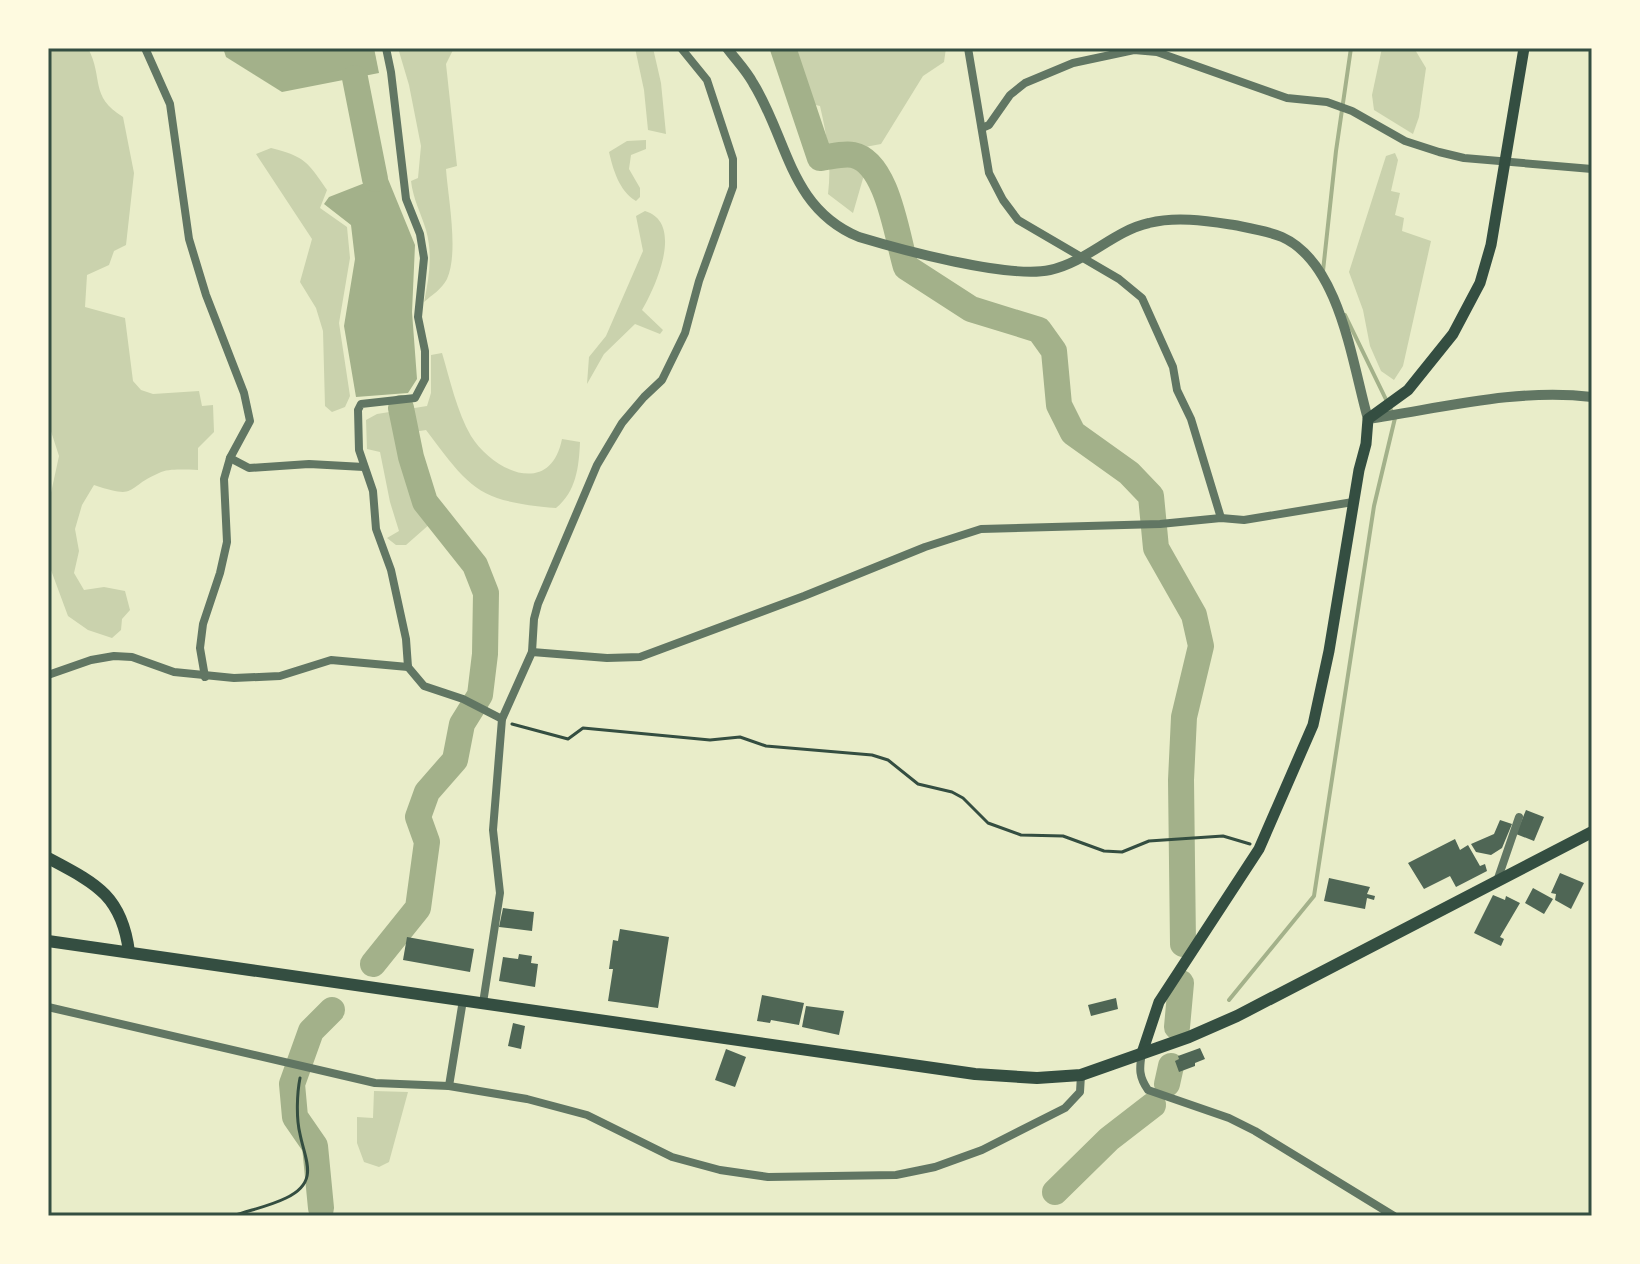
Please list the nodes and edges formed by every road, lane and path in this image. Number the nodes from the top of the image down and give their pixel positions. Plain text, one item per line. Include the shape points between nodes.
1 (145, 48) edge
2 (386, 48) edge
3 (681, 48) edge
4 (727, 48) edge
5 (968, 48) edge
6 (1524, 48) edge
7 (982, 128) junction
8 (1504, 162) junction
9 (1592, 169) edge
10 (1083, 257) junction
11 (1592, 397) edge
12 (1368, 419) junction
13 (230, 458) junction
14 (364, 467) junction
15 (1353, 502) junction
16 (1221, 518) junction
17 (532, 652) junction
18 (408, 667) junction
19 (48, 675) edge
20 (205, 677) junction
21 (502, 719) junction
22 (1519, 817) dead end
23 (1592, 832) edge
24 (1259, 849) junction
25 (48, 858) edge
26 (1497, 882) junction
27 (48, 941) edge
28 (129, 952) junction
29 (463, 1000) junction
30 (483, 1003) junction
31 (48, 1007) edge
32 (1142, 1053) junction
33 (305, 1065) junction
34 (1081, 1075) junction
35 (449, 1086) junction
36 (233, 1216) edge
37 (1394, 1216) edge

1 - 13 street via 170,104 189,239 250,421
2 - 14 street via 406,199 424,258 418,317 425,379 415,398 361,404 359,450
3 - 17 street via 707,80 733,159 733,187 685,333 662,380 622,423 597,465 538,604
4 - 10 street via 754,83 793,174 813,205 839,229 881,244 1002,270 1049,270
5 - 7 street
6 - 8 main road
7 - 8 street via 1025,83 1073,63 1134,50 1157,52 1287,98 1327,102 1439,152
7 - 10 street via 989,173 1018,220
8 - 9 street
8 - 12 main road via 1491,245 1464,316 1408,390
10 - 12 street via 1149,223 1202,220 1283,238 1315,261 1337,304
10 - 16 street via 1142,298 1173,367
11 - 12 street via 1509,396
12 - 15 main road
13 - 14 street via 249,468
13 - 20 street via 224,479 227,542 200,648
14 - 18 street via 373,491 376,529 391,570
15 - 16 street via 1244,520
15 - 24 main road via 1313,725
16 - 17 street via 981,529 640,657
17 - 21 street
18 - 20 street via 331,660 280,676
18 - 21 street via 424,686
19 - 20 street via 114,656
21 - 24 path via 568,739 583,728 710,740 740,737 766,746 872,755 888,760 918,784 963,798 988,823 1021,835 1063,836 1104,851 1122,852 1149,841 1236,838
21 - 30 street via 493,830 500,893
22 - 26 street
23 - 26 main road
24 - 32 main road via 1159,1002
25 - 28 main road via 88,879 109,899 124,920
26 - 32 main road via 1237,1016
27 - 28 main road
28 - 29 main road
29 - 30 main road
29 - 35 street
30 - 34 main road via 975,1074
31 - 33 street
32 - 34 main road
32 - 37 street via 1139,1068 1148,1090 1255,1131
33 - 35 street via 375,1083
33 - 36 path via 299,1082 299,1131 307,1176 287,1198
34 - 35 street via 1080,1092 1065,1108 982,1150 896,1175 768,1177 720,1170 672,1157 587,1115

